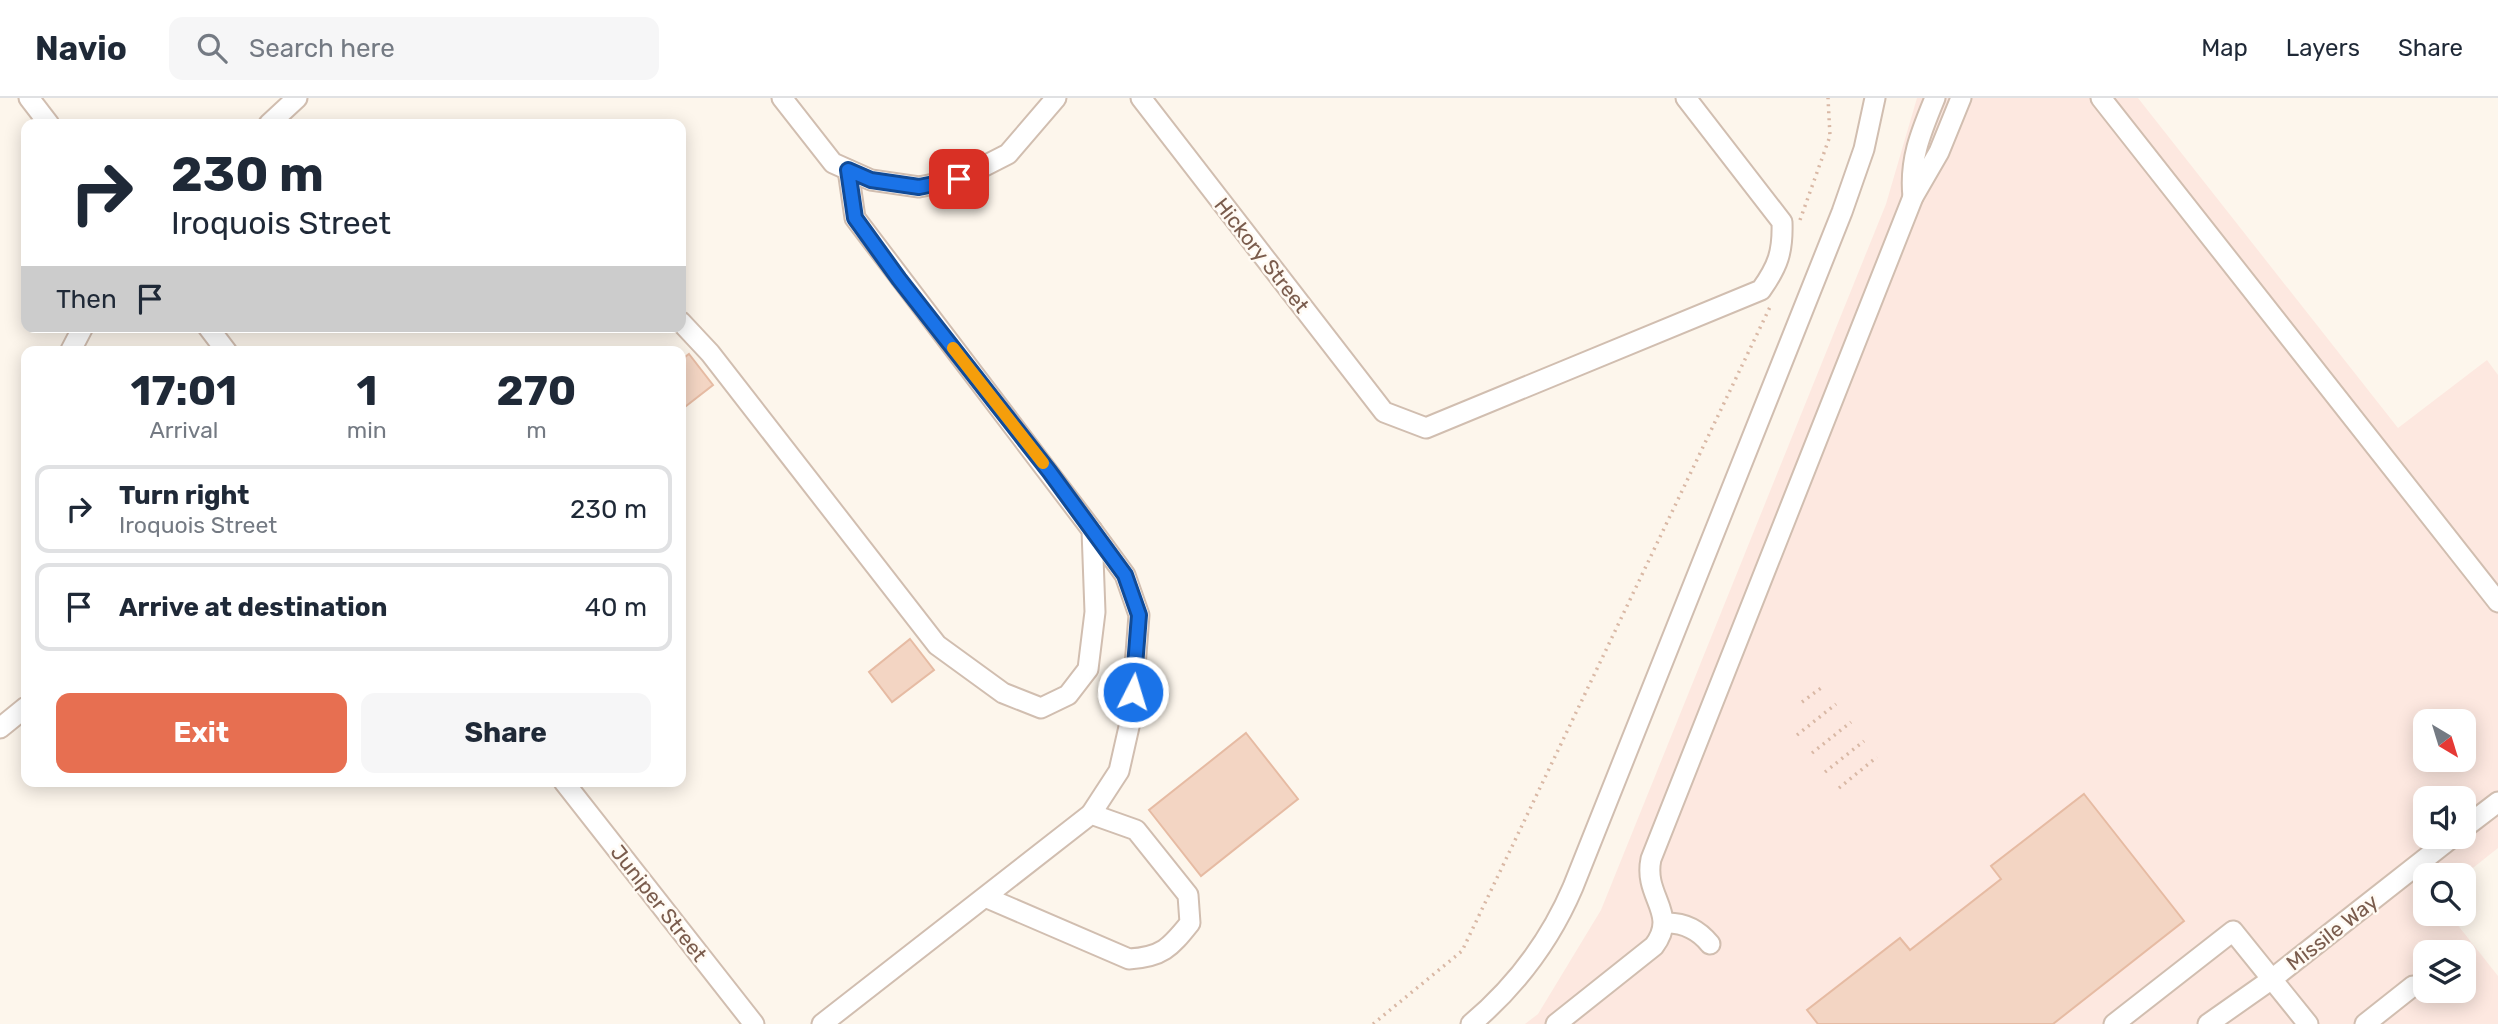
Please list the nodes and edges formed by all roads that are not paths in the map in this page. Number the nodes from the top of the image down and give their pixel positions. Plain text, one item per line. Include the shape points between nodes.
1 (29, 98) edge
2 (297, 98) edge
3 (782, 98) edge
4 (1056, 98) edge
5 (1141, 98) edge
6 (1686, 98) edge
7 (1875, 98) edge
8 (1935, 98) edge
9 (1961, 98) edge
10 (2101, 98) edge
11 (45, 119) edge
12 (274, 119) edge
13 (848, 170) junction
14 (1913, 197) junction
15 (686, 327) edge
16 (1092, 530) junction
17 (2498, 602) edge
18 (21, 711) edge
19 (0, 728) edge
20 (568, 787) edge
21 (2498, 802) edge
22 (1091, 814) junction
23 (2476, 819) edge
24 (2437, 849) edge
25 (985, 897) junction
26 (1664, 923) junction
27 (1710, 944) dead end
28 (2272, 979) junction
29 (2413, 986) dead end
30 (2115, 1023) edge
31 (754, 1024) edge
32 (822, 1024) edge
33 (1471, 1024) edge
34 (1556, 1024) edge
35 (2208, 1024) edge
36 (2308, 1024) edge
37 (2365, 1024) edge

1 - 11 street
2 - 12 street
3 - 13 street via 833,163
4 - 13 street via 1008,154 959,179 919,187 871,180
5 - 6 street, Hickory Street via 1384,412 1426,428 1761,290 1776,268 1790,224
7 - 33 street via 1850,191 1573,887 1554,928 1529,964
8 - 14 street via 1914,151
9 - 14 street via 1939,152
10 - 17 street
13 - 16 street via 855,218
14 - 26 street via 1651,859 1650,886
15 - 16 street via 937,645 1003,693 1041,708 1068,695 1088,669 1095,612
16 - 22 street via 1125,575 1139,615 1130,718 1119,771
18 - 19 street
20 - 31 street, Juniper Street
21 - 23 street
22 - 25 street
22 - 25 street via 1136,830 1188,895 1189,923 1174,943 1151,957 1129,959
24 - 28 street, Missile Way
25 - 32 street
26 - 27 street via 1689,926
26 - 34 street via 1654,946
28 - 30 street via 2233,930
28 - 35 street, Missile Way
28 - 36 street
29 - 37 street

